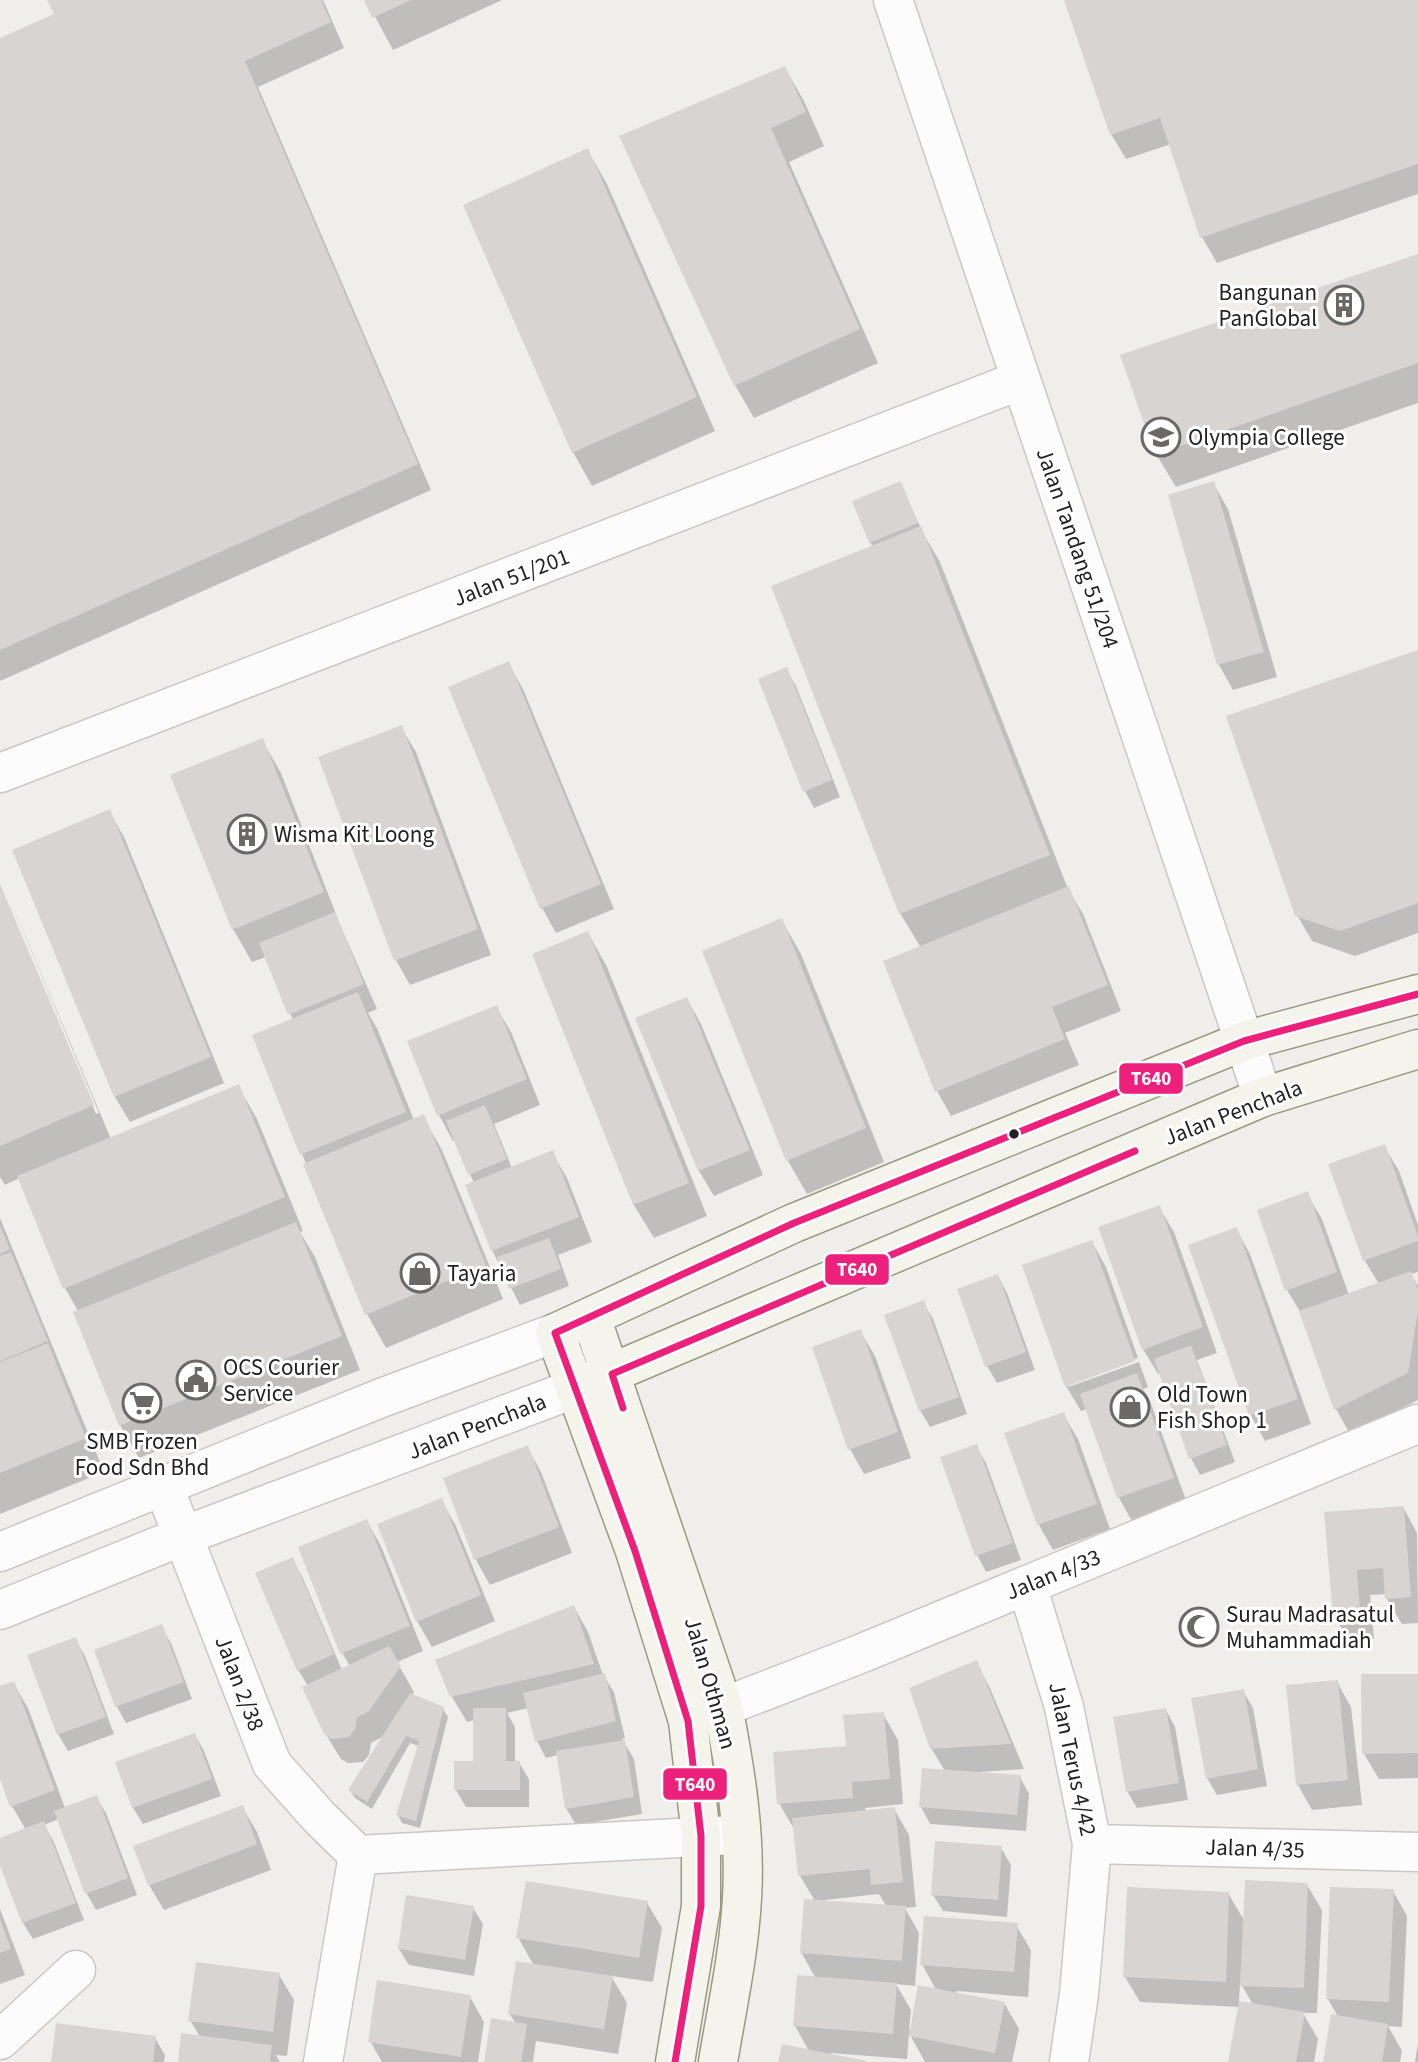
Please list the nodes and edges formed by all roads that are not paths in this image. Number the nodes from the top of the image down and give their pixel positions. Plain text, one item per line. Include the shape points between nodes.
1 (893, 0) edge
2 (1021, 380) junction
3 (0, 773) edge
4 (1418, 994) edge
5 (1244, 1041) junction
6 (1418, 1049) edge
7 (1262, 1097) junction
8 (590, 1317) junction
9 (555, 1333) junction
10 (611, 1374) junction
11 (576, 1388) junction
12 (1417, 1424) edge
13 (163, 1485) junction
14 (183, 1536) junction
15 (0, 1552) edge
16 (1027, 1585) junction
17 (0, 1610) edge
18 (723, 1706) junction
19 (688, 1721) junction
20 (742, 1834) junction
21 (701, 1836) junction
22 (1092, 1844) junction
23 (1418, 1852) edge
24 (358, 1856) junction
25 (76, 1970) dead end
26 (0, 2040) edge
27 (323, 2062) edge
28 (675, 2062) edge
29 (718, 2062) edge
30 (1069, 2062) edge

1 - 2 street, Jalan Tandang 51/204
2 - 3 street, Jalan 51/201
2 - 5 street, Jalan Tandang 51/204
4 - 5 main road
5 - 7 street, Jalan Tandang 51/204
5 - 8 main road via 794,1223
6 - 7 main road, Jalan Penchala
7 - 10 main road, Jalan Penchala
8 - 9 main road
8 - 10 main road, Jalan Othman
9 - 11 main road, Jalan Othman
9 - 13 street
10 - 11 main road, Jalan Penchala
10 - 18 main road, Jalan Othman
11 - 14 street, Jalan Penchala
11 - 19 main road, Jalan Othman via 635,1550
12 - 16 street, Jalan 4/33
13 - 14 street, Jalan 2/38
13 - 15 street
14 - 17 street, Jalan Penchala
14 - 24 street, Jalan 2/38 via 272,1764
16 - 18 street, Jalan 4/33
16 - 22 street, Jalan Terus 4/42 via 1064,1707
18 - 19 street, Jalan 4/33
18 - 20 main road, Jalan Othman
19 - 21 main road, Jalan Othman
20 - 21 street
20 - 29 main road, Jalan Othman via 742,1898
21 - 24 street
21 - 28 main road, Jalan Othman via 701,1906
22 - 23 street, Jalan 4/35
22 - 30 street, Jalan Terus 4/42
24 - 27 street
25 - 26 street

